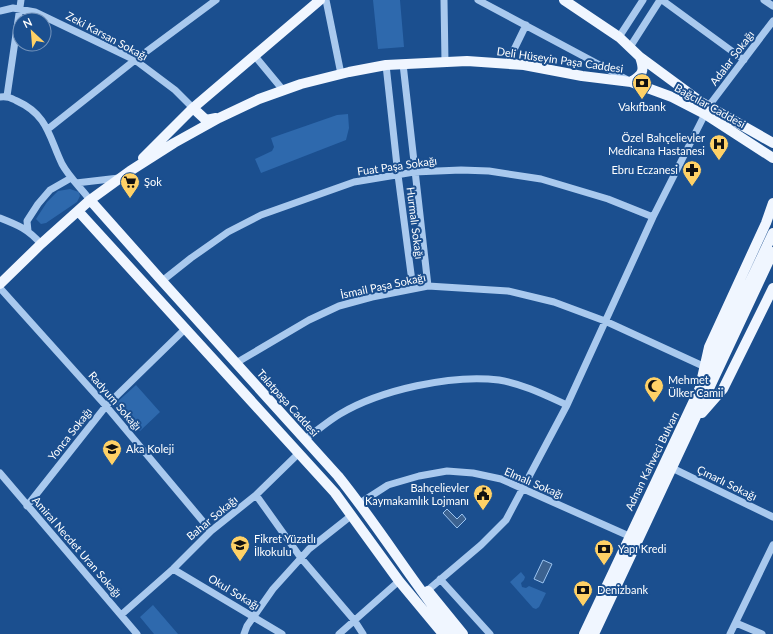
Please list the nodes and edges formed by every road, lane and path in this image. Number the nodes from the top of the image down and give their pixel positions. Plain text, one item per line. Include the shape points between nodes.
1 (21, 0) edge
2 (216, 0) edge
3 (320, 0) edge
4 (326, 0) edge
5 (444, 0) edge
6 (478, 0) edge
7 (564, 0) edge
8 (643, 0) edge
9 (661, 0) edge
10 (764, 0) edge
11 (773, 6) edge
12 (20, 10) junction
13 (0, 11) edge
14 (773, 21) edge
15 (526, 25) junction
16 (619, 37) junction
17 (630, 47) junction
18 (254, 55) junction
19 (640, 56) junction
20 (135, 60) junction
21 (744, 60) junction
22 (445, 62) junction
23 (403, 64) junction
24 (507, 64) junction
25 (386, 65) junction
26 (341, 74) junction
27 (631, 82) junction
28 (284, 90) junction
29 (3, 97) edge
30 (193, 108) junction
31 (706, 110) junction
32 (219, 118) junction
33 (48, 129) junction
34 (771, 141) edge
35 (771, 156) edge
36 (773, 166) edge
37 (130, 171) junction
38 (414, 172) junction
39 (398, 175) junction
40 (121, 177) junction
41 (74, 180) junction
42 (90, 200) junction
43 (773, 203) edge
44 (82, 215) junction
45 (0, 218) edge
46 (653, 218) junction
47 (769, 220) edge
48 (28, 231) junction
49 (773, 233) edge
50 (41, 244) junction
51 (773, 252) edge
52 (162, 281) junction
53 (0, 284) edge
54 (428, 286) junction
55 (0, 288) edge
56 (773, 288) edge
57 (413, 289) junction
58 (605, 322) junction
59 (186, 328) junction
60 (236, 363) junction
61 (704, 366) junction
62 (700, 390) junction
63 (567, 405) junction
64 (106, 406) junction
65 (695, 422) junction
66 (305, 439) junction
67 (299, 453) junction
68 (672, 468) junction
69 (0, 473) edge
70 (522, 489) junction
71 (256, 495) junction
72 (360, 503) junction
73 (27, 506) junction
74 (352, 515) junction
75 (773, 517) edge
76 (211, 531) junction
77 (629, 536) junction
78 (773, 545) edge
79 (301, 558) junction
80 (173, 569) junction
81 (440, 579) junction
82 (400, 581) junction
83 (416, 584) junction
84 (428, 590) junction
85 (121, 615) junction
86 (254, 617) junction
87 (354, 620) junction
88 (736, 623) junction
89 (137, 634) edge
90 (244, 634) edge
91 (282, 634) edge
92 (339, 634) edge
93 (363, 634) edge
94 (435, 634) edge
95 (443, 634) edge
96 (454, 634) edge
97 (463, 634) edge
98 (490, 634) edge
99 (584, 634) edge
100 (594, 634) edge
101 (730, 634) edge
102 (762, 634) edge

1 - 12 street
2 - 20 street
3 - 18 main road
4 - 26 street
5 - 22 street
6 - 15 street, Bağcılar Caddesi
7 - 16 main road, Bağcılar Caddesi
8 - 16 street
9 - 17 street
9 - 21 street
10 - 11 street
12 - 13 street, Zeki Karsan Sokağı via 13,8
12 - 20 street, Zeki Karsan Sokağı via 35,12
12 - 29 street
14 - 21 street, Adalar Sokağı
15 - 24 street
15 - 27 street, Bağcılar Caddesi
16 - 17 main road, Bağcılar Caddesi
17 - 19 main road, Bağcılar Caddesi
18 - 28 street
18 - 30 main road
19 - 27 main road via 642,73
19 - 31 main road, Bağcılar Caddesi
20 - 30 street, Zeki Karsan Sokağı via 175,90
20 - 33 street
21 - 31 street, Adalar Sokağı
22 - 23 main road, Deli Hüseyin Paşa Caddesi
22 - 24 main road, Deli Hüseyin Paşa Caddesi
23 - 25 main road, Deli Hüseyin Paşa Caddesi
23 - 38 street, Hurmalı Sokağı
24 - 27 main road, Deli Hüseyin Paşa Caddesi
25 - 26 main road, Deli Hüseyin Paşa Caddesi
25 - 39 street, Hurmalı Sokağı
26 - 28 main road, Deli Hüseyin Paşa Caddesi
27 - 31 main road, Bağcılar Caddesi
28 - 32 main road, Deli Hüseyin Paşa Caddesi
29 - 33 street via 25,104 38,115
30 - 32 main road via 206,120
30 - 37 main road
31 - 34 main road, Bağcılar Caddesi
31 - 35 main road, Bağcılar Caddesi
31 - 46 street, Adalar Sokağı
32 - 37 main road, Deli Hüseyin Paşa Caddesi
33 - 41 street via 62,164
35 - 36 main road
37 - 40 main road, Deli Hüseyin Paşa Caddesi
38 - 39 street, Fuat Paşa Sokağı
38 - 46 street, Fuat Paşa Sokağı via 489,171 541,179 608,199
38 - 54 street, Hurmalı Sokağı
39 - 52 street, Fuat Paşa Sokağı via 354,182 261,215 228,232
39 - 57 street, Hurmalı Sokağı
40 - 41 street
40 - 42 main road, Deli Hüseyin Paşa Caddesi
41 - 42 street
41 - 48 street via 50,190 27,222
42 - 44 main road, Deli Hüseyin Paşa Caddesi
42 - 52 main road, Talatpaşa Caddesi
43 - 47 main road
44 - 50 main road, Deli Hüseyin Paşa Caddesi
44 - 59 main road
45 - 48 street
46 - 58 street, Adalar Sokağı
47 - 61 main road via 709,347
48 - 50 street
49 - 62 main road, Adnan Kahveci Bulvarı
50 - 53 main road, Deli Hüseyin Paşa Caddesi
51 - 65 main road, Adnan Kahveci Bulvarı
52 - 60 main road, Talatpaşa Caddesi
54 - 57 street, İsmail Paşa Sokağı
54 - 58 street, İsmail Paşa Sokağı via 508,290 554,302
55 - 64 street, Radyum Sokağı
56 - 65 main road via 723,389
57 - 60 street, İsmail Paşa Sokağı via 339,306 309,320
58 - 61 street, İsmail Paşa Sokağı
58 - 63 street, Adalar Sokağı
59 - 64 street, Yonca Sokağı
59 - 67 main road
60 - 66 main road, Talatpaşa Caddesi
61 - 62 main road
62 - 77 main road, Adnan Kahveci Bulvarı
63 - 66 street via 534,390 499,380 461,379 409,388 368,400 339,414
63 - 70 street, Adalar Sokağı
64 - 73 street, Yonca Sokağı
64 - 76 street, Radyum Sokağı
65 - 68 main road, Adnan Kahveci Bulvarı
66 - 72 main road, Talatpaşa Caddesi
67 - 71 street, Bahar Sokağı
67 - 74 main road
68 - 75 street, Çınarlı Sokağı
68 - 100 main road, Adnan Kahveci Bulvarı
69 - 73 street, Amiral Necdet Uran Sokağı
70 - 72 street, Elmalı Sokağı via 501,479 447,471 388,485
70 - 77 street, Elmalı Sokağı
70 - 81 street, Adalar Sokağı via 506,520
71 - 76 street, Bahar Sokağı
71 - 79 street
72 - 83 main road, Talatpaşa Caddesi
73 - 85 street, Amiral Necdet Uran Sokağı
74 - 79 street
74 - 82 main road
76 - 80 street, Bahar Sokağı
77 - 99 main road, Adnan Kahveci Bulvarı
78 - 88 street
79 - 86 street
79 - 87 street
80 - 85 street, Bahar Sokağı
80 - 86 street, Okul Sokağı
81 - 84 street, Adalar Sokağı
81 - 98 street
82 - 87 street
82 - 94 main road
82 - 95 main road
83 - 84 main road
83 - 96 main road, Talatpaşa Caddesi
84 - 97 main road
85 - 89 street, Amiral Necdet Uran Sokağı
86 - 90 street
86 - 91 street, Okul Sokağı
87 - 92 street
87 - 93 street
88 - 101 street
88 - 102 street

